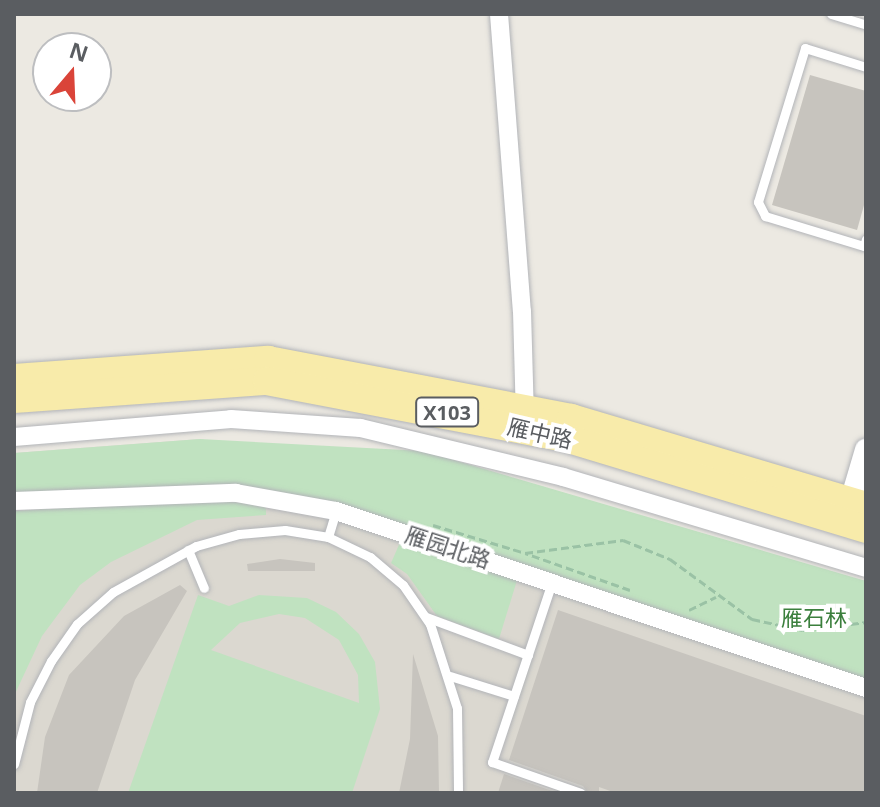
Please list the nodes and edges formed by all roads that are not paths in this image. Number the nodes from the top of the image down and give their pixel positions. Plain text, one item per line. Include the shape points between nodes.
1 (499, 14) edge
2 (831, 14) edge
3 (866, 25) edge
4 (866, 67) edge
5 (866, 239) edge
6 (14, 378) edge
7 (14, 399) edge
8 (525, 418) junction
9 (14, 437) edge
10 (866, 450) edge
11 (14, 501) edge
12 (336, 511) junction
13 (857, 515) edge
14 (328, 537) junction
15 (188, 550) junction
16 (866, 568) edge
17 (552, 582) junction
18 (204, 588) dead end
19 (425, 617) junction
20 (528, 655) junction
21 (450, 676) junction
22 (866, 688) edge
23 (514, 696) junction
24 (14, 764) edge
25 (458, 793) edge
26 (581, 793) edge

1 - 8 street
2 - 3 lane
4 - 5 lane via 805,48 758,202 765,216 864,246
6 - 8 main road, 雁中路 / X103 via 268,360
7 - 8 main road, 雁中路 / X103 via 267,381
8 - 13 main road, 雁中路 / X103
9 - 16 street via 231,419 361,428 563,477
10 - 13 street
11 - 12 street, 雁园北路 via 236,493
12 - 14 lane
12 - 17 street, 雁园北路
14 - 15 lane via 259,531
14 - 19 lane via 386,569
15 - 18 lane
15 - 24 lane via 132,578 77,624 30,702
17 - 20 lane
17 - 22 street, 雁园北路
19 - 20 lane
19 - 21 lane
20 - 23 lane
21 - 23 lane
21 - 25 lane via 459,738
23 - 26 lane via 492,762

